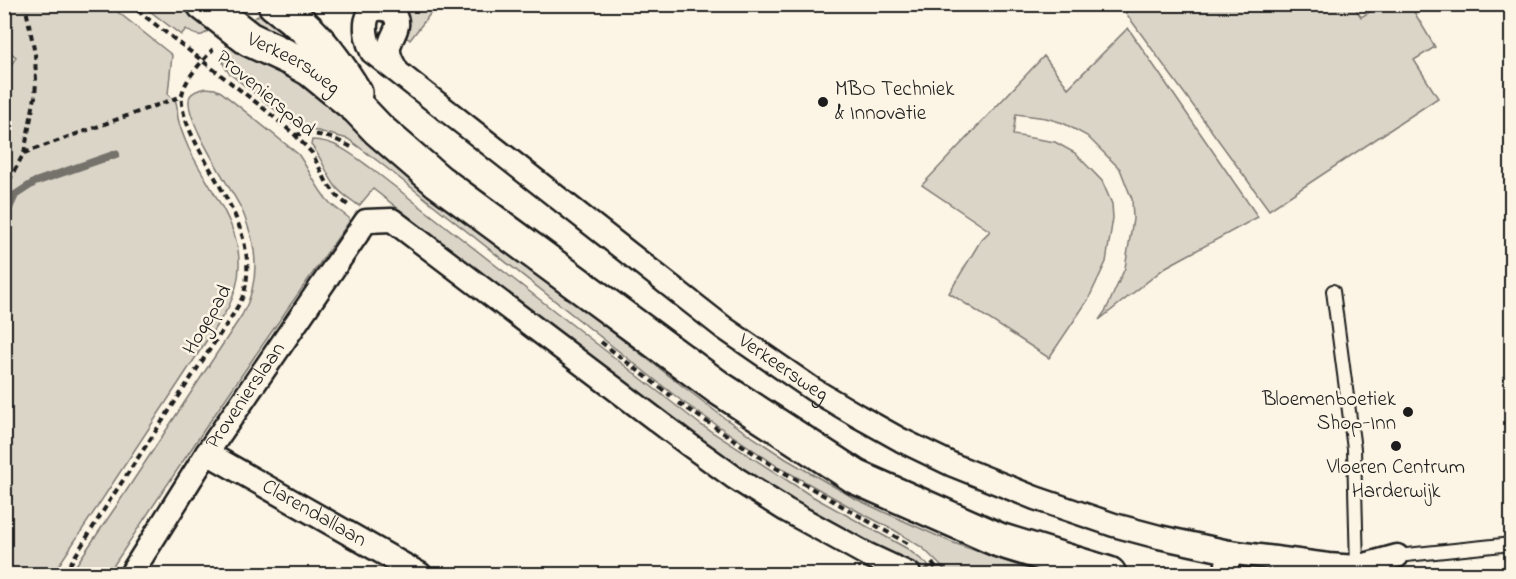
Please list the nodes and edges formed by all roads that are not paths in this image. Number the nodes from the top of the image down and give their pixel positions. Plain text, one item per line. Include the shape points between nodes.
1 (204, 4) edge
2 (275, 4) edge
3 (398, 72) dead end
4 (379, 130) junction
5 (1333, 291) dead end
6 (207, 453) junction
7 (1512, 544) edge
8 (1229, 552) junction
9 (1397, 556) joint
10 (1357, 567) junction
11 (131, 574) edge
12 (420, 574) edge
13 (909, 574) edge
14 (1109, 574) edge
15 (1224, 574) edge

1 - 4 main road, Verkeersweg via 249,39 310,69
2 - 4 main road, Verkeersweg via 302,25 330,56
3 - 8 street, Verkeersweg via 724,328 858,416 953,465 1035,498 1114,525
4 - 14 main road, Verkeersweg via 438,181 719,388 856,477 999,540
5 - 10 lane via 1354,449
6 - 11 street, Provenierslaan
6 - 12 street, Clarendallaan
6 - 13 street, Provenierslaan via 366,220 392,220 735,478 831,535
7 - 9 lane
8 - 10 street, Verkeersweg
8 - 15 street
9 - 10 street, Verkeersweg

